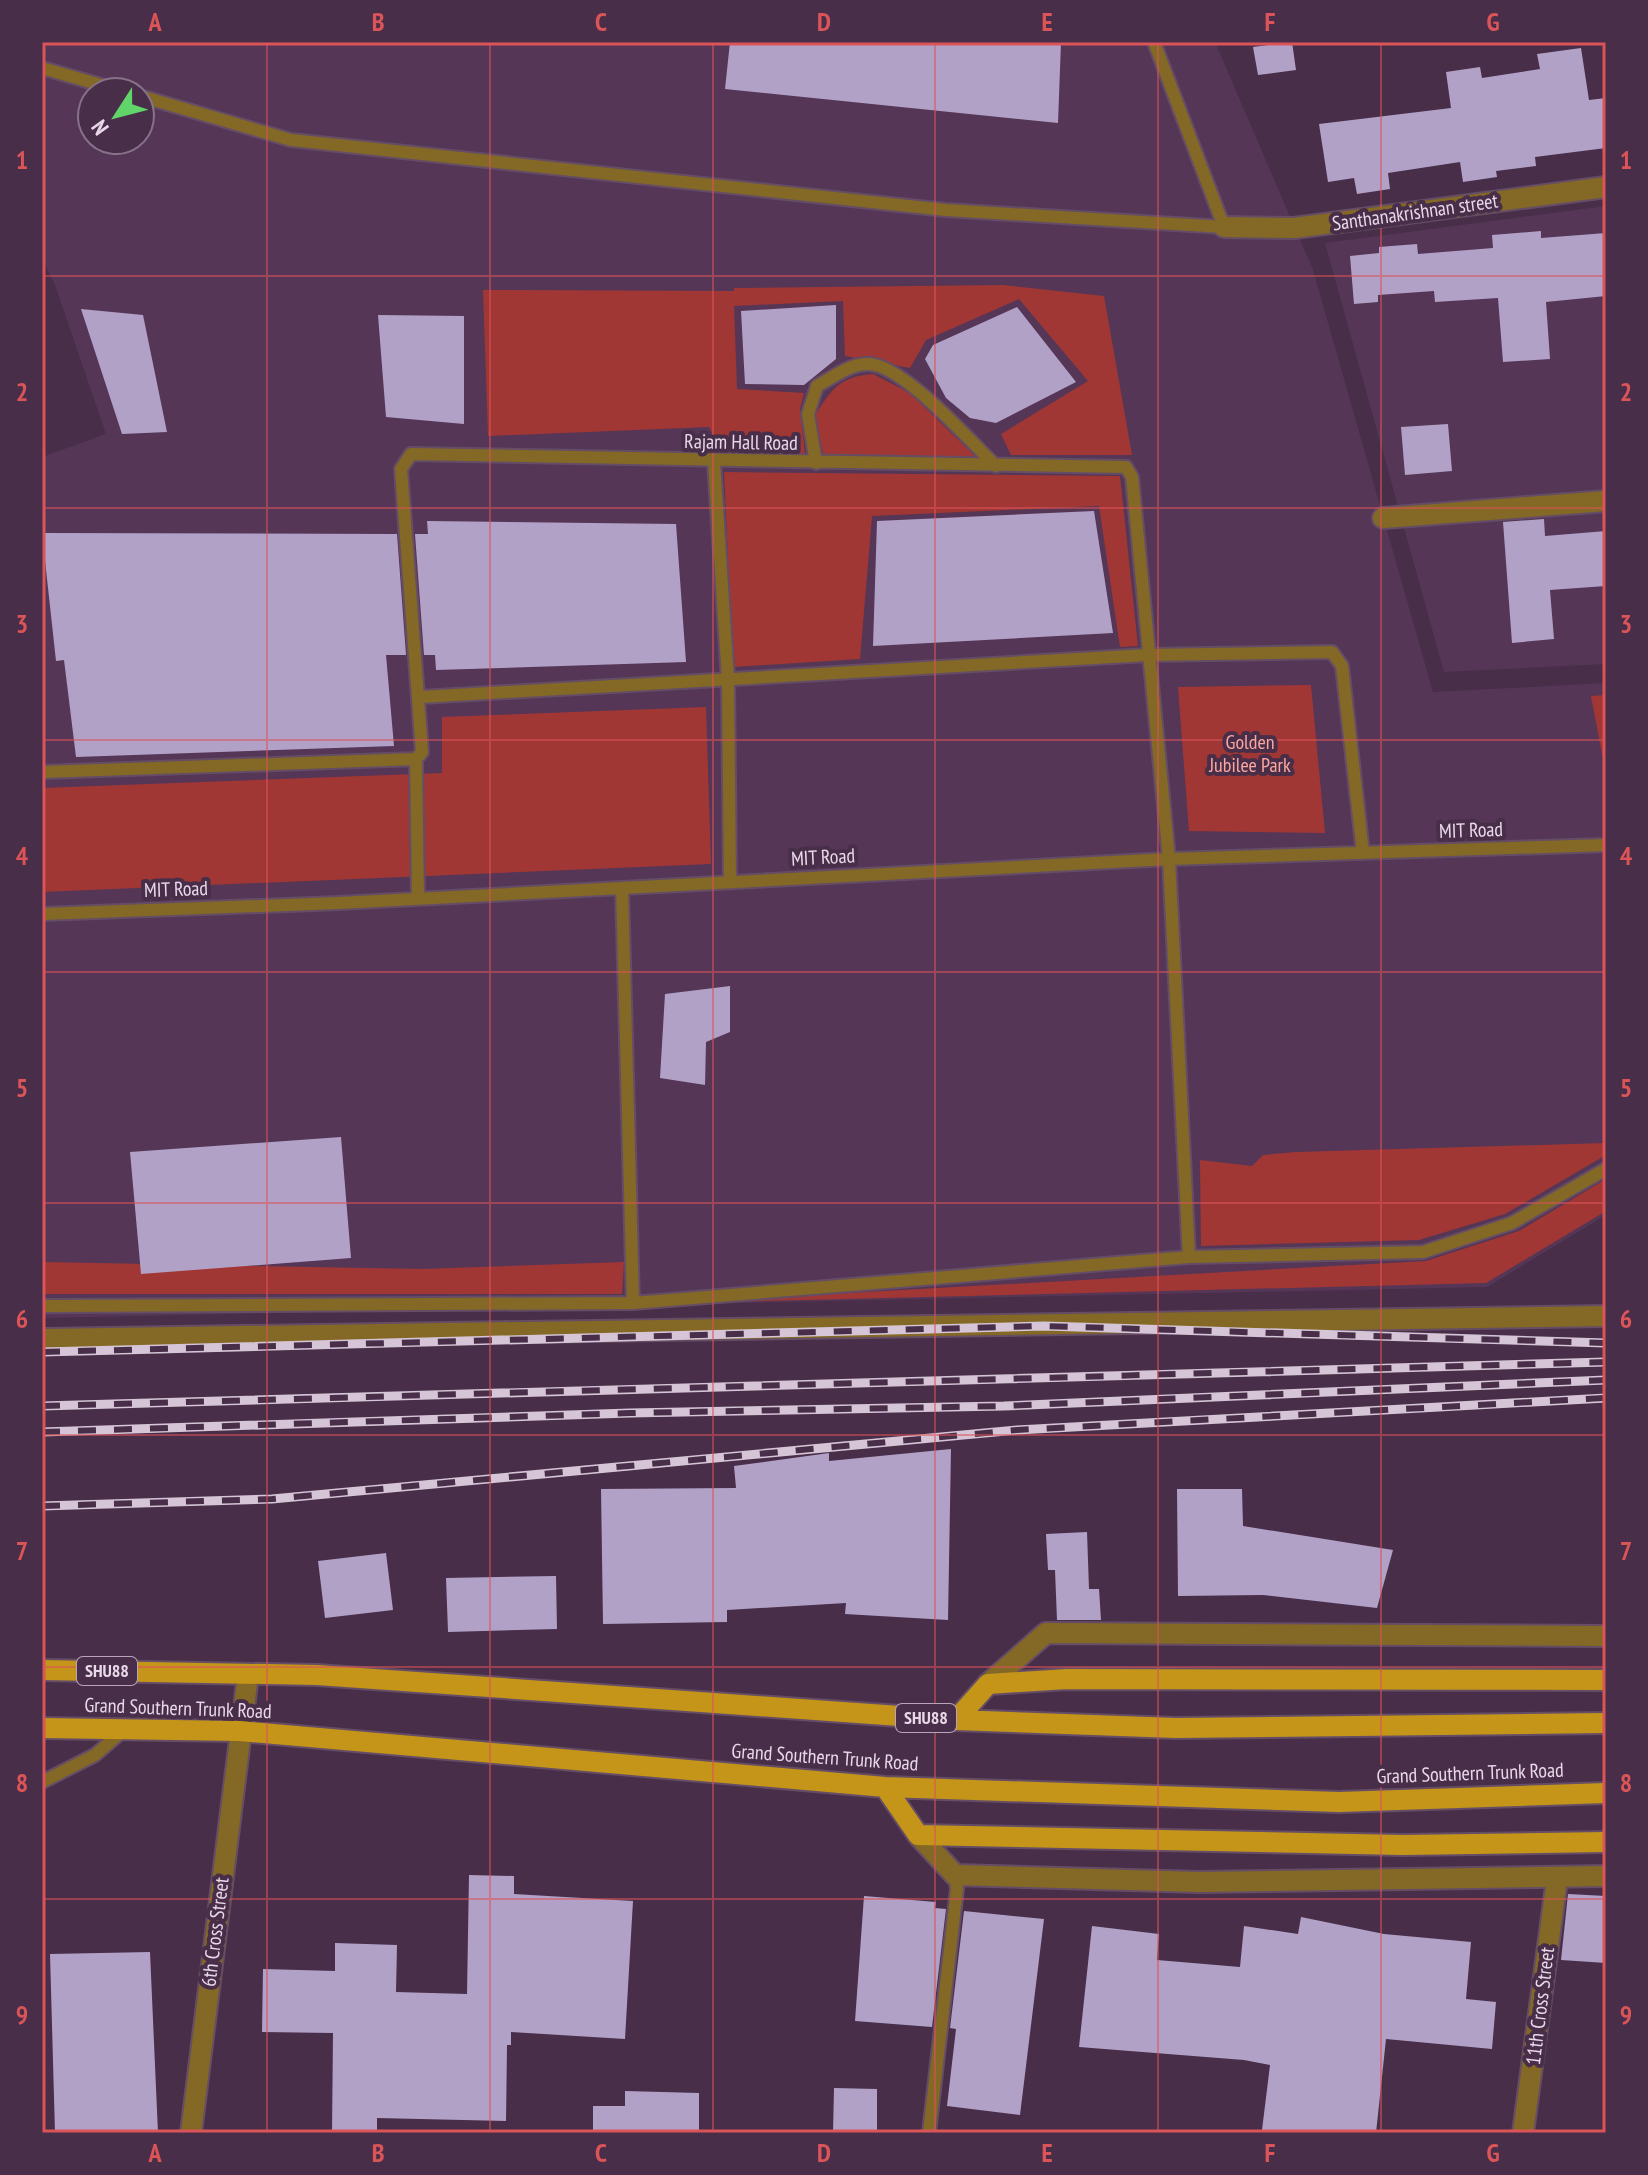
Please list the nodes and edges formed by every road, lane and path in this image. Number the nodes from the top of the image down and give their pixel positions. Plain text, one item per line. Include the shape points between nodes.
1 (1154, 42) edge
2 (42, 68) edge
3 (76, 78) edge
4 (156, 101) edge
5 (1606, 187) edge
6 (1224, 227) junction
7 (714, 462) junction
8 (816, 463) junction
9 (996, 466) junction
10 (1606, 501) edge
11 (1383, 518) dead end
12 (1147, 655) junction
13 (728, 679) junction
14 (421, 697) junction
15 (416, 759) junction
16 (42, 772) edge
17 (1606, 845) edge
18 (1363, 853) junction
19 (1169, 859) junction
20 (730, 882) junction
21 (622, 888) junction
22 (418, 898) junction
23 (42, 914) edge
24 (1606, 1169) edge
25 (1189, 1257) junction
26 (633, 1303) junction
27 (42, 1306) edge
28 (1606, 1316) edge
29 (42, 1339) edge
30 (1606, 1636) edge
31 (42, 1670) edge
32 (248, 1675) junction
33 (1606, 1680) edge
34 (988, 1684) junction
35 (956, 1720) junction
36 (1606, 1723) edge
37 (42, 1728) edge
38 (125, 1729) junction
39 (239, 1731) junction
40 (42, 1782) edge
41 (885, 1787) junction
42 (1606, 1793) edge
43 (918, 1835) junction
44 (1606, 1842) edge
45 (955, 1875) junction
46 (1606, 1876) edge
47 (1557, 1879) junction
48 (191, 2133) edge
49 (929, 2133) edge
50 (1523, 2133) edge

1 - 6 lane
2 - 3 lane
4 - 6 lane via 291,140 946,210
5 - 6 street, Santhanakrishnan street via 1294,228
7 - 8 lane, Rajam Hall Road
7 - 13 lane
7 - 14 lane, Rajam Hall Road via 418,454 406,458 401,469
8 - 9 lane, Rajam Hall Road
8 - 9 lane via 808,414 817,386 852,366 875,365 917,390
9 - 12 lane, Rajam Hall Road via 1120,466 1130,471
10 - 11 street
12 - 13 lane
12 - 18 lane via 1323,651 1338,657
12 - 19 lane, Rajam Hall Road
13 - 14 lane
13 - 20 lane
14 - 15 lane, Rajam Hall Road via 422,752
15 - 16 lane
15 - 22 lane, Rajam Hall Road
17 - 18 lane, MIT Road
18 - 19 lane, MIT Road
19 - 20 lane, MIT Road
19 - 25 lane, Rajam Hall Road
20 - 21 lane, MIT Road
21 - 22 lane, MIT Road
21 - 26 lane
22 - 23 lane, MIT Road
24 - 25 lane via 1512,1223 1423,1252
25 - 26 lane
26 - 27 lane
28 - 29 street
30 - 34 street via 1046,1633
31 - 32 main road, Grand Southern Trunk Road / SHU88
32 - 35 main road, Grand Southern Trunk Road / SHU88 via 317,1675
32 - 39 street, 6th Cross Street
33 - 34 main road via 1067,1679
34 - 35 main road
35 - 36 main road, Grand Southern Trunk Road / SHU88 via 1176,1728
37 - 38 main road, Grand Southern Trunk Road
38 - 39 main road, Grand Southern Trunk Road
38 - 40 lane via 95,1755
39 - 41 main road, Grand Southern Trunk Road
39 - 48 street, 6th Cross Street
41 - 42 main road, Grand Southern Trunk Road via 1339,1802
41 - 43 main road
43 - 44 main road via 1403,1845
43 - 45 street
45 - 47 street via 1199,1882
45 - 49 lane
46 - 47 street
47 - 50 street, 11th Cross Street

